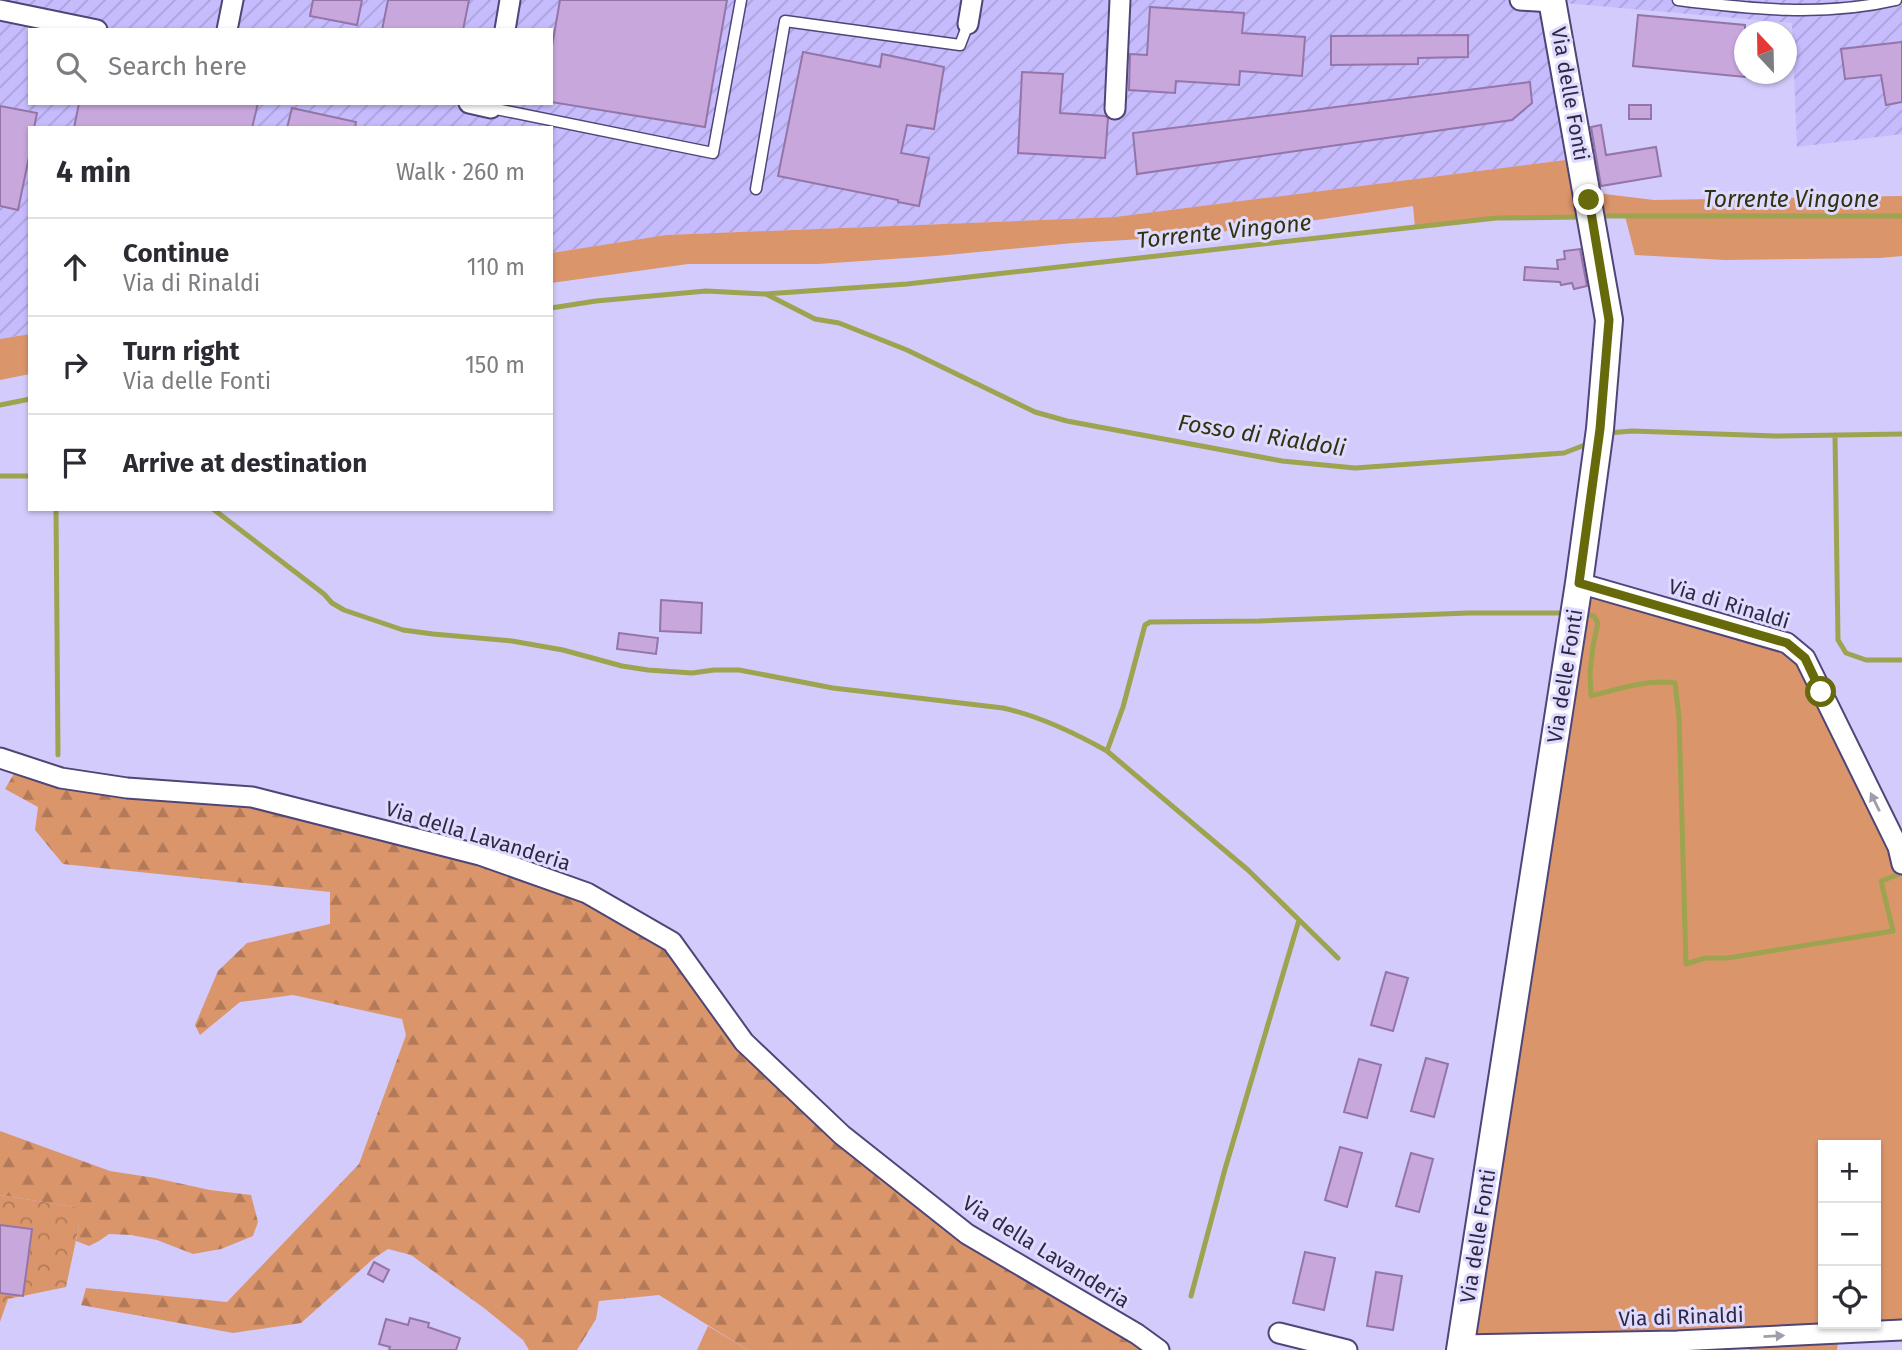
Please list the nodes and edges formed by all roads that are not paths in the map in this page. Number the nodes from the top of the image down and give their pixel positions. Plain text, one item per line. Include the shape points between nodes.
1 (233, 0) edge
2 (510, 0) edge
3 (741, 0) edge
4 (972, 0) edge
5 (1120, 0) edge
6 (1520, 0) edge
7 (1678, 0) edge
8 (1895, 0) edge
9 (1552, 1) edge
10 (0, 10) edge
11 (968, 24) joint
12 (87, 28) edge
13 (227, 28) edge
14 (505, 28) edge
15 (492, 105) edge
16 (1115, 109) dead end
17 (756, 189) dead end
18 (1579, 583) junction
19 (0, 758) edge
20 (1902, 864) edge
21 (1902, 1330) edge
22 (1279, 1333) dead end
23 (1460, 1348) edge
24 (1159, 1350) edge
25 (1347, 1350) edge

1 - 13 street
2 - 14 street
3 - 15 lane via 713,152
4 - 11 street
5 - 16 street
6 - 9 street, Via delle Fonti
7 - 8 lane via 1781,10 1825,10
9 - 18 street, Via delle Fonti via 1609,320
10 - 12 street
11 - 17 lane via 960,45 785,21
20 -> 18 street, Via di Rinaldi via 1898,847 1805,658 1787,643
18 - 23 street, Via delle Fonti
19 - 24 street, Via della Lavanderia via 61,778 252,797 480,855 587,893 672,942 744,1042 842,1135 967,1234
23 -> 21 street, Via di Rinaldi
22 - 25 street

